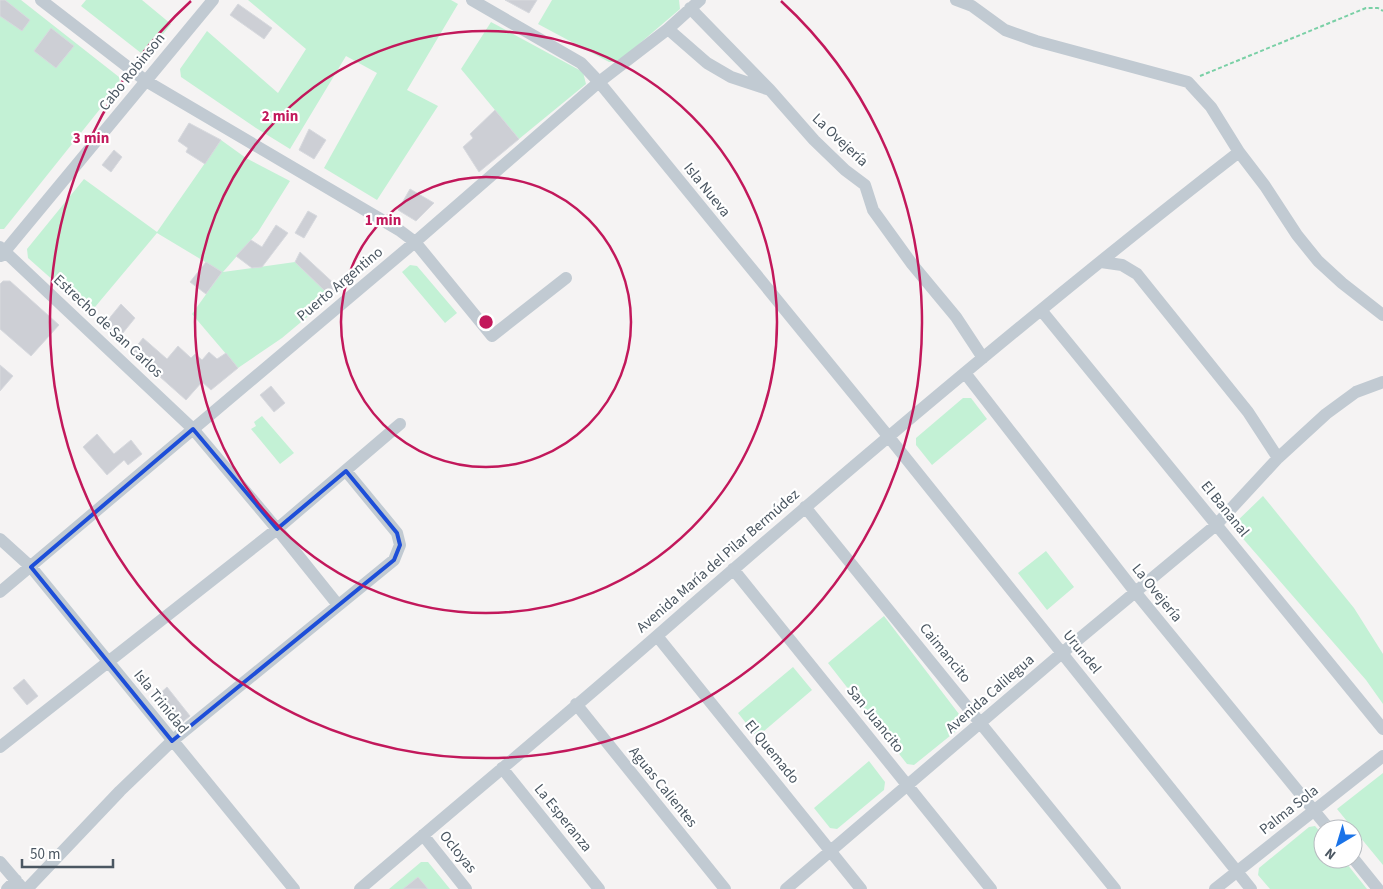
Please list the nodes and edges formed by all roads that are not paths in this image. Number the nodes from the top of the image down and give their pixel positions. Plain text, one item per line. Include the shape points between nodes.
1 (41, 0) edge
2 (212, 0) edge
3 (472, 0) edge
4 (956, 0) edge
5 (697, 2) edge
6 (668, 29) junction
7 (146, 81) junction
8 (599, 82) junction
9 (770, 90) junction
10 (1239, 152) junction
11 (415, 242) junction
12 (2, 252) edge
13 (1100, 262) junction
14 (566, 278) dead end
15 (1041, 310) junction
16 (1383, 315) edge
17 (983, 358) junction
18 (965, 373) junction
19 (1383, 382) edge
20 (400, 424) dead end
21 (193, 429) junction
22 (888, 436) junction
23 (1278, 458) junction
24 (346, 471) junction
25 (805, 507) junction
26 (1216, 525) junction
27 (277, 529) junction
28 (0, 539) edge
29 (31, 567) junction
30 (733, 569) junction
31 (0, 592) edge
32 (1136, 593) junction
33 (338, 605) junction
34 (657, 636) junction
35 (1062, 653) junction
36 (107, 661) junction
37 (576, 704) junction
38 (981, 724) junction
39 (1383, 730) edge
40 (172, 742) junction
41 (0, 747) edge
42 (1383, 756) edge
43 (502, 768) junction
44 (907, 785) junction
45 (1314, 811) junction
46 (1321, 819) edge
47 (423, 835) junction
48 (830, 851) junction
49 (0, 862) edge
50 (1362, 869) edge
51 (1237, 872) junction
52 (15, 886) edge
53 (27, 889) edge
54 (294, 889) edge
55 (360, 889) edge
56 (466, 889) edge
57 (599, 889) edge
58 (725, 889) edge
59 (786, 889) edge
60 (861, 889) edge
61 (991, 889) edge
62 (1115, 889) edge
63 (1215, 889) edge
64 (1251, 889) edge
65 (1378, 889) edge

1 - 7 street
2 - 7 street, Cabo Robinson
3 - 8 street, Isla Nueva via 581,63
4 - 10 street via 972,6 1005,30 1036,41 1188,82 1211,107
5 - 6 street, Puerto Argentino
5 - 9 street, La Ovejería
6 - 8 street, Puerto Argentino
6 - 9 street via 707,63 731,77
7 - 11 street
7 - 12 street, Cabo Robinson
8 - 11 street, Puerto Argentino
8 - 22 street, Isla Nueva
9 - 17 street, La Ovejería via 814,140 864,185 873,210 956,317
10 - 13 street, Avenida María del Pilar Bermúdez
10 - 16 street via 1318,261
11 - 14 street via 492,336
11 - 21 street, Puerto Argentino
12 - 21 street, Estrecho de San Carlos
13 - 15 street, Avenida María del Pilar Bermúdez
13 - 23 street via 1122,265 1137,274 1248,412
15 - 17 street, Avenida María del Pilar Bermúdez
15 - 26 street, El Bananal
17 - 18 street, Avenida María del Pilar Bermúdez
18 - 22 street, Avenida María del Pilar Bermúdez
18 - 32 street, La Ovejería
19 - 23 street, Avenida Calilegua via 1356,392 1326,414
20 - 24 street
21 - 27 street, Estrecho de San Carlos
21 - 29 street, Puerto Argentino
22 - 25 street, Avenida María del Pilar Bermúdez
22 - 35 street, Urundel
23 - 26 street, Avenida Calilegua
24 - 27 street
24 - 33 street via 397,532 400,545 394,560
25 - 30 street, Avenida María del Pilar Bermúdez
25 - 38 street, Caimancito
26 - 32 street, Avenida Calilegua
26 - 39 street, El Bananal
27 - 33 street, Estrecho de San Carlos
27 - 36 street
28 - 29 street, Isla Trinidad
29 - 31 street, Puerto Argentino
29 - 36 street, Isla Trinidad
30 - 34 street, Avenida María del Pilar Bermúdez
30 - 44 street, San Juancito
32 - 35 street, Avenida Calilegua
32 - 45 street, La Ovejería
33 - 40 street
34 - 37 street, Avenida María del Pilar Bermúdez
34 - 48 street, El Quemado
35 - 38 street, Avenida Calilegua
35 - 51 street, Urundel
36 - 40 street, Isla Trinidad
36 - 41 street
37 - 43 street, Avenida María del Pilar Bermúdez
37 - 58 street, Aguas Calientes
38 - 44 street, Avenida Calilegua
38 - 62 street, Caimancito
40 - 53 street via 120,791
40 - 54 street, Isla Trinidad
42 - 45 street, Palma Sola
43 - 47 street, Avenida María del Pilar Bermúdez
43 - 57 street, La Esperanza
44 - 48 street, Avenida Calilegua
44 - 61 street, San Juancito
45 - 46 street, La Ovejería
45 - 51 street, Palma Sola
47 - 55 street, Avenida María del Pilar Bermúdez
47 - 56 street, Ocloyas
48 - 59 street, Avenida Calilegua
48 - 60 street, El Quemado
49 - 52 street
50 - 65 street
51 - 63 street, Palma Sola
51 - 64 street, Urundel

